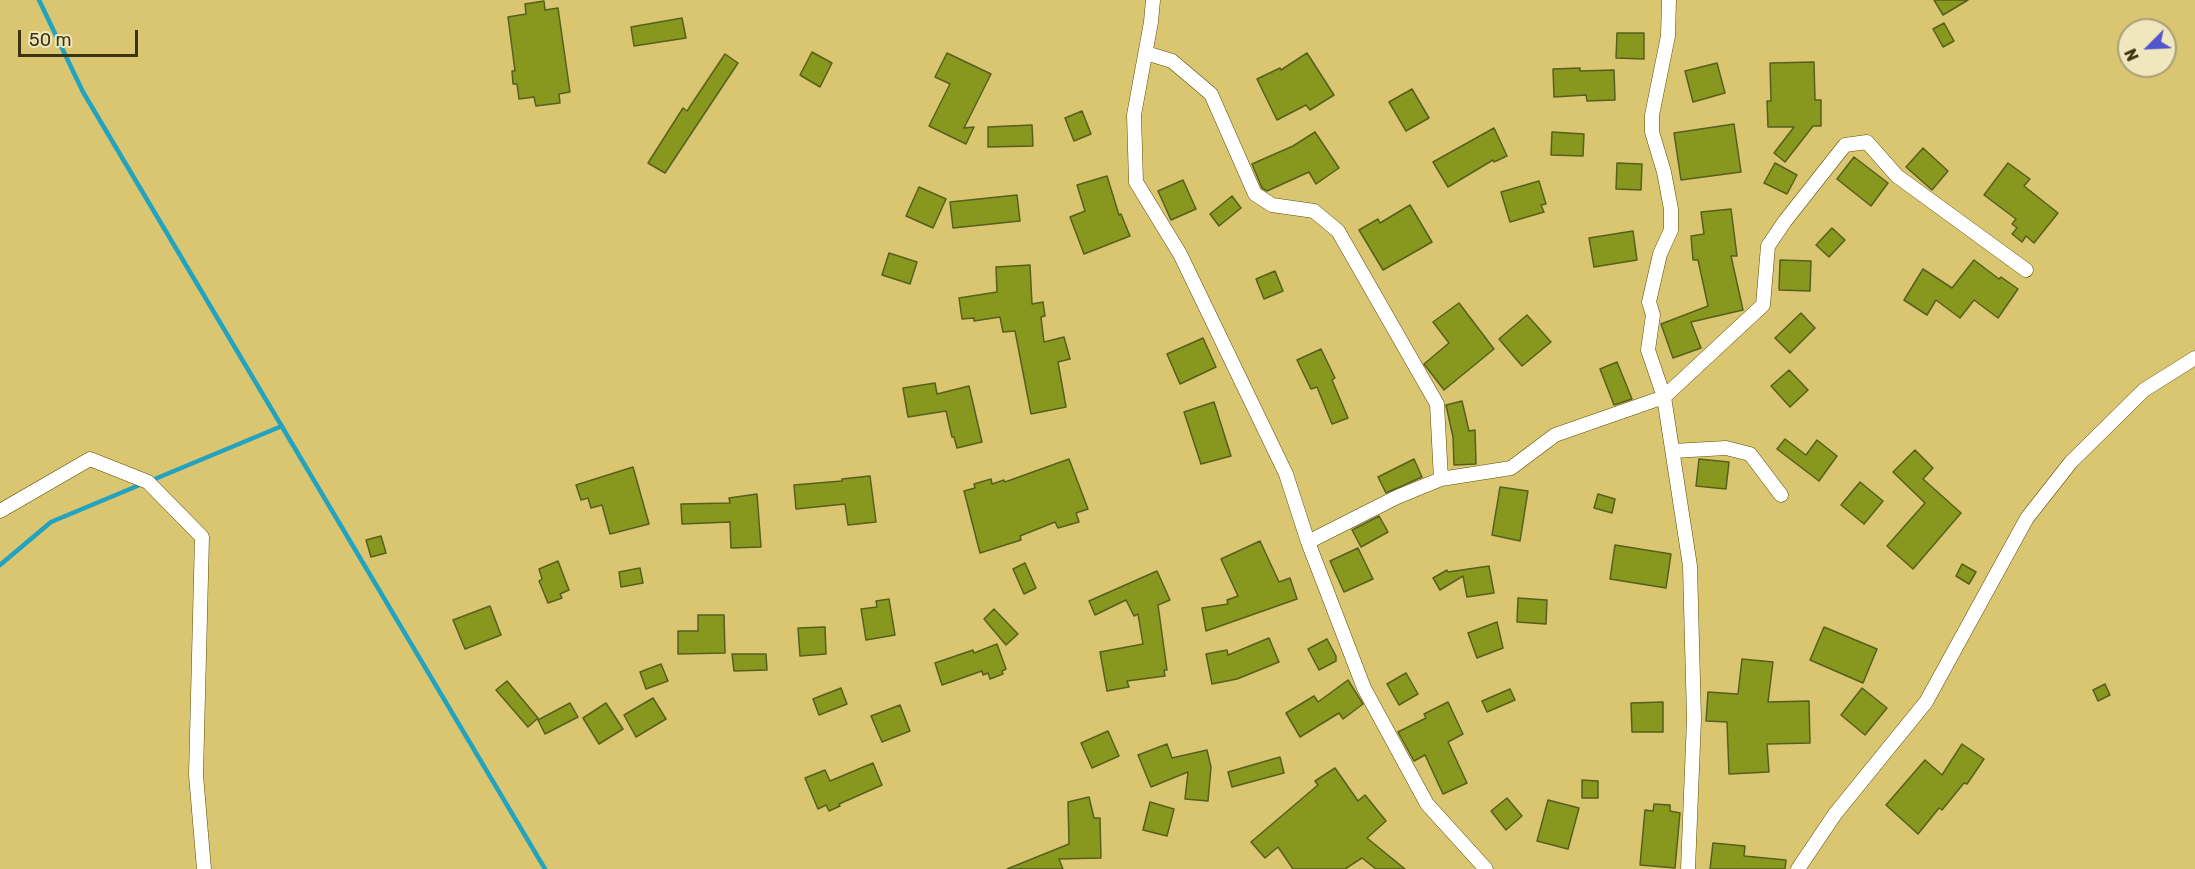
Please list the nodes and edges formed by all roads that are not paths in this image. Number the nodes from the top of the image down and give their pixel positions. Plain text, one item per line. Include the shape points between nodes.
1 (1153, 0) edge
2 (1669, 0) edge
3 (1146, 53) junction
4 (2026, 270) dead end
5 (2195, 358) edge
6 (1664, 397) junction
7 (1673, 451) junction
8 (1441, 479) junction
9 (1781, 495) dead end
10 (0, 511) edge
11 (1308, 542) junction
12 (204, 869) edge
13 (1486, 869) edge
14 (1688, 869) edge
15 (1798, 869) edge

1 - 3 street
2 - 6 street via 1668,36 1652,132 1671,208 1671,230 1660,254 1649,302 1653,315 1648,350
3 - 8 street via 1172,61 1211,94 1255,194 1272,205 1314,211 1338,231 1437,404
3 - 11 street via 1134,115 1136,182 1180,254 1281,463
4 - 6 street via 1896,176 1867,142 1845,145 1768,246 1763,305
5 - 15 street via 2144,390 2071,462 2027,518 1926,702 1835,814
6 - 7 street
6 - 8 street via 1556,435 1511,468
7 - 9 street via 1726,448 1750,454
7 - 14 street via 1690,566 1694,719
8 - 11 street
10 - 12 street via 90,459 148,482 202,537 196,775
11 - 13 street via 1364,688 1427,804

